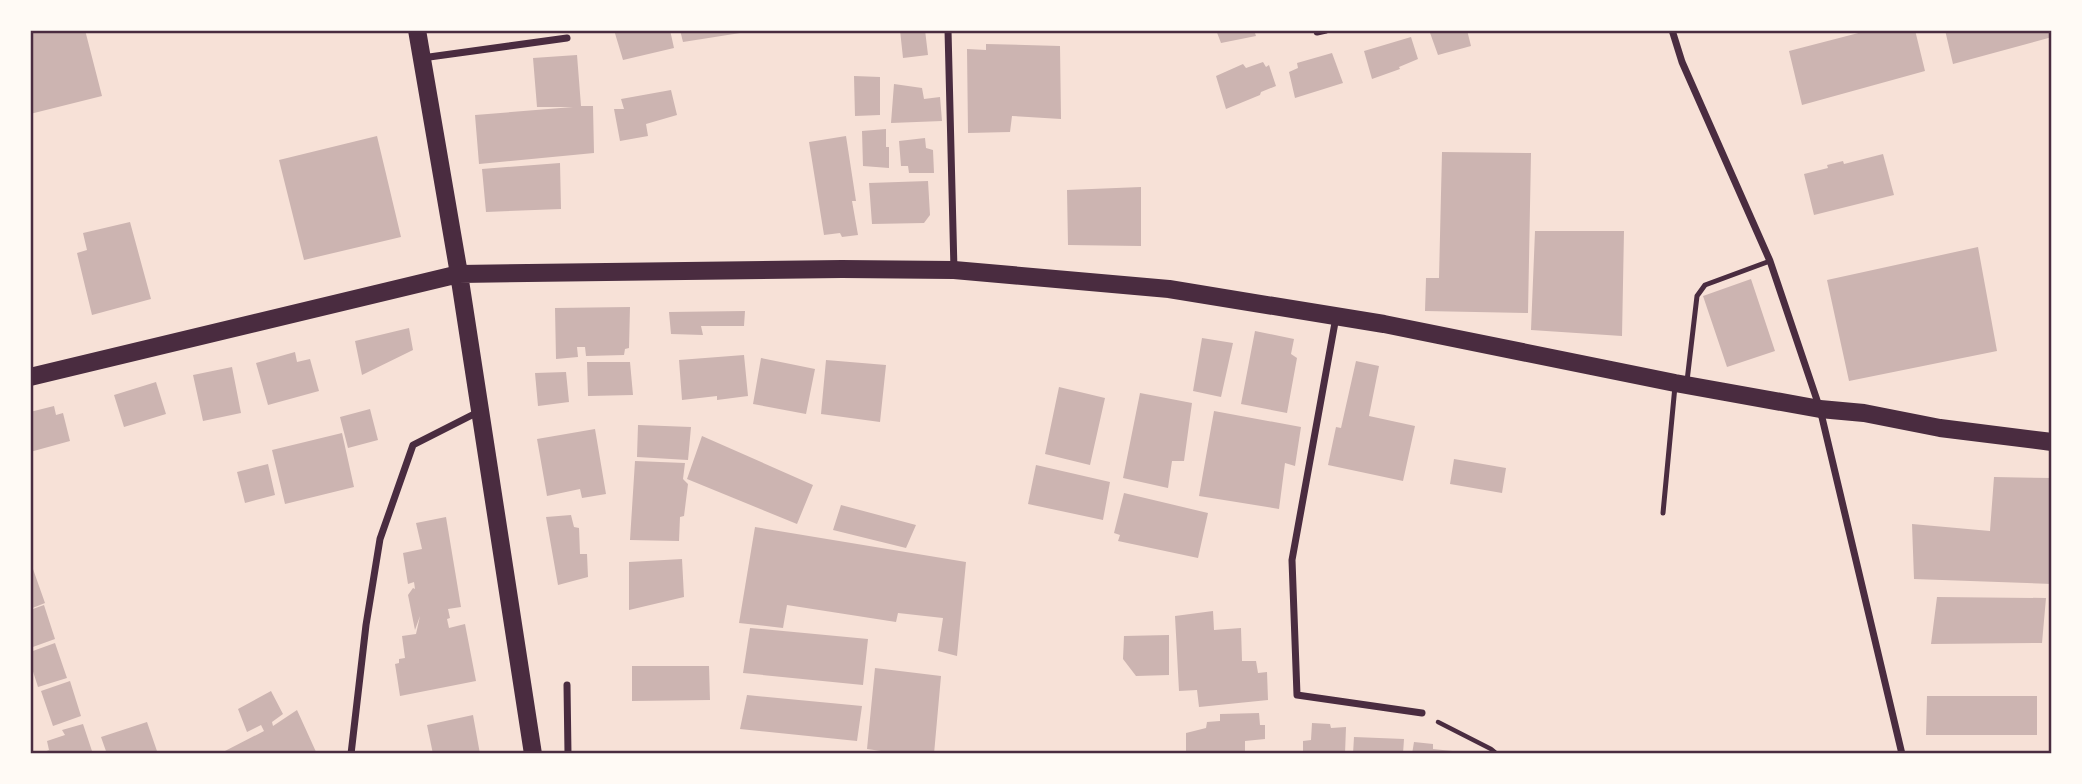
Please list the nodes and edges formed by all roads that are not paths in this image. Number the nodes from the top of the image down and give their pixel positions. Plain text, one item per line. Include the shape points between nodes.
1 (417, 30) edge
2 (948, 30) edge
3 (1326, 30) edge
4 (1672, 30) edge
5 (1317, 32) dead end
6 (567, 38) dead end
7 (421, 58) junction
8 (1770, 261) junction
9 (954, 270) junction
10 (458, 274) junction
11 (1337, 316) junction
12 (30, 377) edge
13 (1681, 384) junction
14 (1820, 409) junction
15 (480, 410) junction
16 (2052, 442) edge
17 (1663, 513) dead end
18 (566, 685) dead end
19 (1422, 713) road end
20 (351, 754) edge
21 (533, 754) edge
22 (568, 754) edge
23 (1902, 754) edge

1 - 7 main road
2 - 9 street
3 - 5 street
4 - 8 street
6 - 7 street
7 - 10 main road
8 - 13 lane via 1706,285 1697,296
8 - 14 street
9 - 10 main road
9 - 11 main road via 1169,289
10 - 12 main road
10 - 15 main road
11 - 13 main road
11 - 19 street via 1292,560 1297,695
13 - 14 main road
13 - 17 lane
14 - 16 main road
14 - 23 street
15 - 20 street via 413,445 380,539
15 - 21 main road
18 - 22 street

